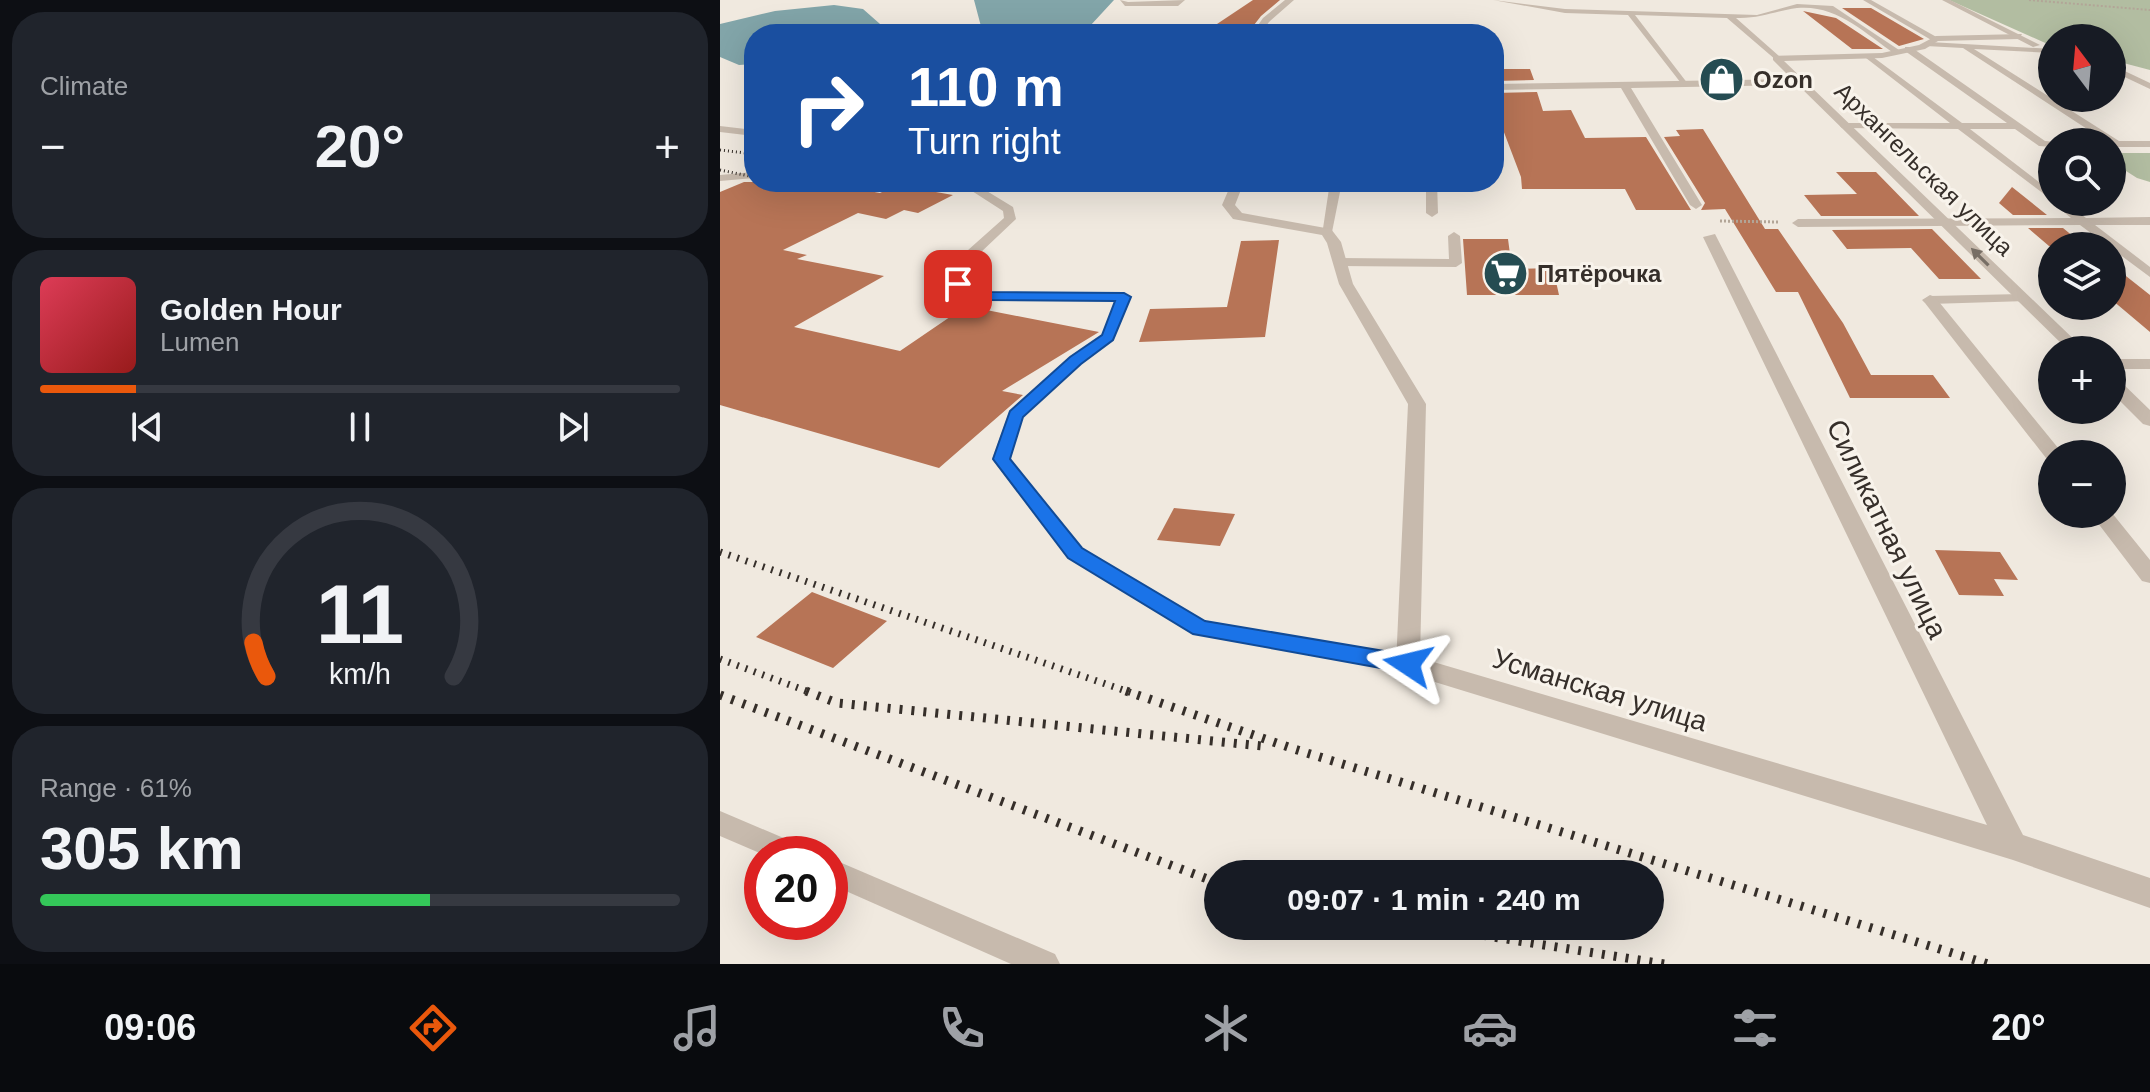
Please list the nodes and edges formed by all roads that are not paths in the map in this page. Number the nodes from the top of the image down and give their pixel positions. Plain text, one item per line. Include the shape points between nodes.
1 (1124, 0) edge
2 (1181, 0) edge
3 (1290, 0) edge
4 (1496, 0) edge
5 (1866, 0) edge
6 (1945, 0) edge
7 (1630, 13) junction
8 (1729, 16) junction
9 (1263, 24) edge
10 (2019, 36) junction
11 (1932, 41) junction
12 (2038, 45) edge
13 (1966, 47) junction
14 (2038, 50) edge
15 (1903, 51) junction
16 (1869, 56) junction
17 (1776, 58) junction
18 (2126, 75) edge
19 (1800, 82) junction
20 (1684, 84) junction
21 (1624, 85) junction
22 (2150, 86) edge
23 (1504, 87) edge
24 (1845, 126) junction
25 (1959, 126) junction
26 (2017, 126) junction
27 (2090, 128) edge
28 (720, 129) edge
29 (744, 132) edge
30 (2038, 141) edge
31 (2126, 144) edge
32 (2150, 144) edge
33 (744, 176) edge
34 (720, 178) edge
35 (2038, 186) edge
36 (981, 192) edge
37 (1234, 192) edge
38 (1334, 192) edge
39 (1431, 192) edge
40 (1696, 205) dead end
41 (1432, 213) dead end
42 (2076, 216) edge
43 (1944, 221) junction
44 (2083, 221) junction
45 (2150, 221) edge
46 (1798, 223) road end
47 (1715, 229) road end
48 (1326, 232) junction
49 (1454, 236) dead end
50 (1340, 262) junction
51 (2150, 273) edge
52 (2022, 298) junction
53 (1930, 300) joint
54 (2062, 336) edge
55 (2126, 364) edge
56 (2150, 364) edge
57 (2126, 397) edge
58 (2150, 420) edge
59 (2042, 440) edge
60 (2112, 528) edge
61 (2150, 575) edge
62 (1408, 664) junction
63 (720, 823) edge
64 (750, 836) edge
65 (2013, 846) junction
66 (848, 879) edge
67 (2150, 893) edge
68 (1045, 964) edge

1 - 2 street
3 - 9 street
4 - 7 lane via 1565,11
5 - 11 lane
6 - 10 lane
7 - 8 lane
7 - 20 lane
8 - 15 lane via 1825,6
8 - 17 lane
10 - 11 street, Архангельская улица
10 - 12 lane
11 - 13 lane
11 - 15 street, Архангельская улица
13 - 14 lane
13 - 27 lane
15 - 16 street, Архангельская улица
15 - 26 lane
16 - 17 street, Архангельская улица
16 - 25 lane
17 - 19 street, Архангельская улица
18 - 22 lane
19 - 20 street
19 - 24 street, Архангельская улица
20 - 21 street
21 - 23 street
21 - 40 street
24 - 25 lane
24 - 43 street, Архангельская улица
25 - 26 lane
25 - 35 lane
26 - 30 lane
28 - 29 lane
31 - 32 lane
33 - 34 lane
36 - 62 lane via 1009,209 1010,219 954,270 958,284 988,296 1124,297 1108,337 1015,415 1001,459 1075,553 1200,628
37 - 48 street via 1228,205 1238,216
38 - 48 lane
39 - 41 lane
42 - 44 lane
43 - 44 lane
43 - 46 lane
52 -> 43 street, Архангельская улица
44 - 45 lane
44 - 51 lane
47 - 65 street, Силикатная улица
48 - 50 street
49 - 50 lane via 1456,263
50 - 62 street via 1346,284 1417,404
52 - 53 lane
52 - 54 street, Архангельская улица
53 - 59 street
55 - 56 lane
57 - 58 street
60 - 61 street
62 - 65 street, Усманская улица
63 - 64 lane
65 - 67 street, Усманская улица
66 - 68 lane

